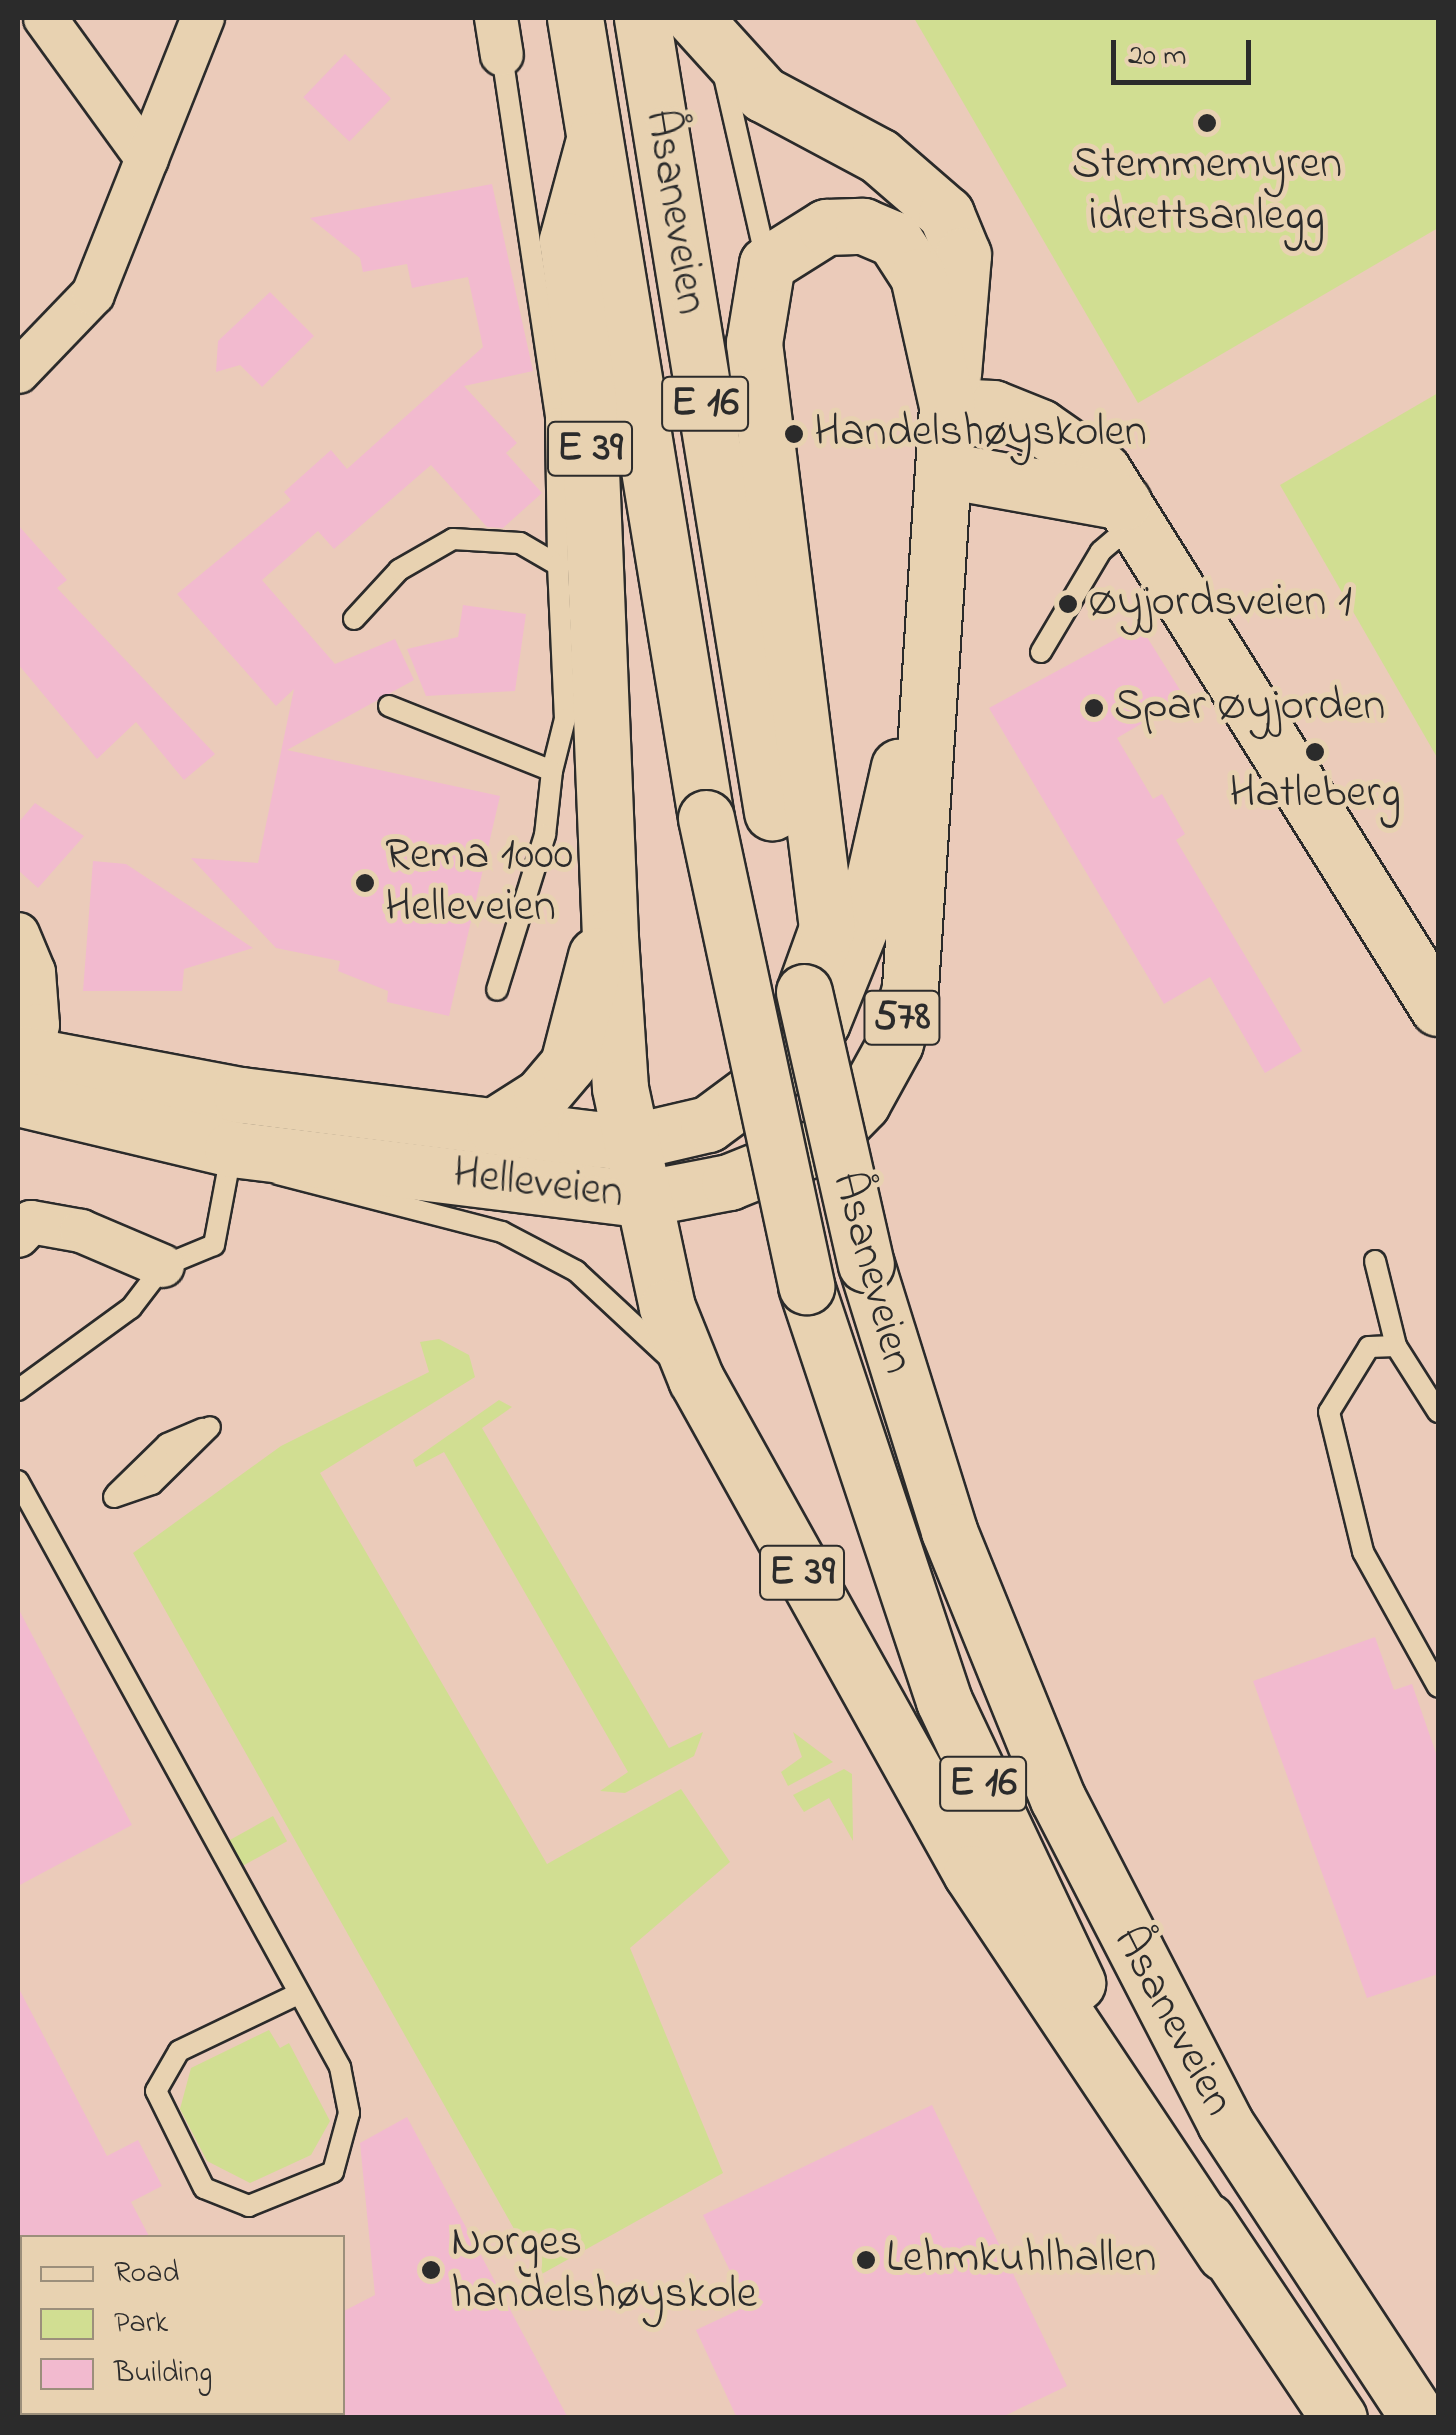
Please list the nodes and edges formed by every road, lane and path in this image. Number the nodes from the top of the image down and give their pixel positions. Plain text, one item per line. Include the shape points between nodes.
1 (45, 18) edge
2 (203, 18) edge
3 (575, 18) edge
4 (642, 18) edge
5 (706, 35) edge
6 (499, 36) edge
7 (594, 140) junction
8 (148, 159) junction
9 (767, 264) junction
10 (18, 372) edge
11 (947, 406) junction
12 (945, 470) junction
13 (1130, 511) junction
14 (558, 566) junction
15 (354, 619) dead end
16 (1041, 652) dead end
17 (924, 677) junction
18 (389, 706) dead end
19 (552, 772) junction
20 (787, 788) junction
21 (18, 934) edge
22 (610, 937) junction
23 (496, 990) dead end
24 (1438, 1008) edge
25 (22, 1077) edge
26 (237, 1122) junction
27 (494, 1126) junction
28 (631, 1142) junction
29 (641, 1199) junction
30 (22, 1225) edge
31 (1375, 1260) dead end
32 (163, 1266) junction
33 (1396, 1346) junction
34 (696, 1379) junction
35 (18, 1390) edge
36 (1438, 1412) edge
37 (18, 1481) edge
38 (1438, 1688) edge
39 (294, 1996) junction
40 (1224, 2254) junction
41 (1339, 2418) edge
42 (1419, 2418) edge

1 - 8 street
2 - 8 street
3 - 7 main road, Åsaneveien / E 16
4 - 20 main road, Åsaneveien / E 16
5 - 9 lane
5 - 11 main road via 763,94 918,183 946,214 963,255 963,320
6 - 14 lane via 556,418
7 - 22 main road, E 39 via 567,240 588,396
7 - 40 main road, Åsaneveien / E 16, bridge via 706,818 806,1286 944,1702 1080,1992
8 - 10 street via 93,294
9 - 11 main road via 826,227 863,226 894,239 918,276
9 - 20 main road via 754,343
11 - 12 main road, Helleveien / 578
11 - 13 main road via 993,408 1073,442
12 - 13 main road
12 - 17 main road, Helleveien / 578
13 - 16 lane
13 - 24 main road
14 - 15 lane via 520,543 453,539 398,570
14 - 19 lane via 565,718
17 - 28 main road, Helleveien / 578 via 866,913 822,1022 796,1059 708,1124
17 - 29 main road, Helleveien / 578 via 918,919 895,1043 862,1103 821,1145 729,1182
18 - 19 lane
19 - 23 lane via 544,835
20 - 42 main road, Åsaneveien / E 16, bridge via 827,928 804,992 866,1264 949,1531 1066,1816 1225,2123
21 - 25 street via 34,972
22 - 27 main road via 587,969 568,1064 541,1096
22 - 28 main road, E 39
25 - 26 main road, Helleveien / 578
26 - 27 main road, Helleveien / 578
26 - 29 main road, Helleveien / 578
26 - 32 lane via 222,1218 201,1257
26 - 34 lane via 301,1186 502,1232 576,1272
27 - 28 main road, Helleveien / 578
28 - 29 main road, E 39
29 - 34 main road, E 39
30 - 32 street
31 - 33 lane
32 - 35 lane via 131,1308
33 - 36 lane
33 - 38 lane via 1369,1347 1345,1378 1329,1412 1332,1452 1362,1552
34 - 40 main road, E 39 via 970,1873
37 - 39 lane
39 - 39 lane via 340,2067 348,2114 333,2172 249,2206 204,2188 156,2091 180,2051
40 - 41 main road, Åsaneveien / E 16

